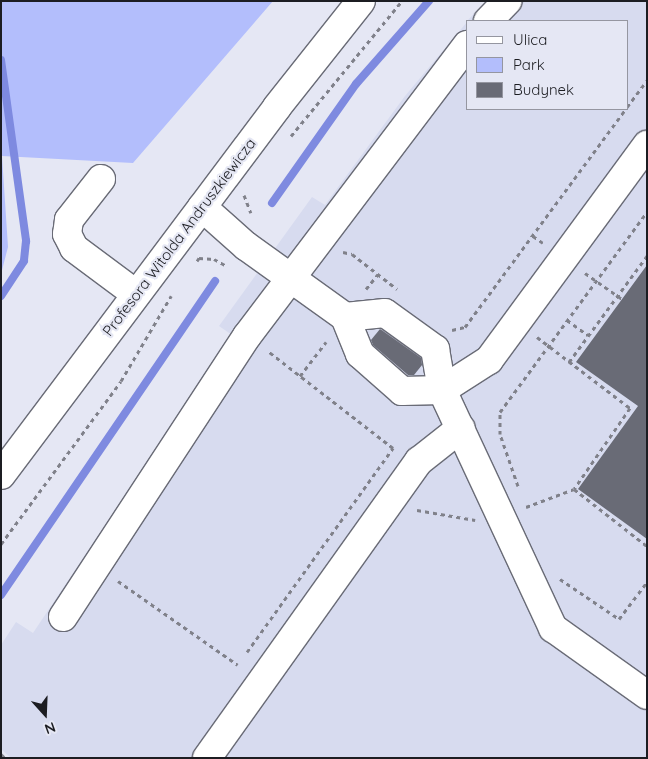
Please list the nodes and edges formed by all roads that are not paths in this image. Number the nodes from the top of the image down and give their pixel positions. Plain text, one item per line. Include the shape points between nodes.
1 (361, 1) edge
2 (507, 1) edge
3 (489, 20) edge
4 (466, 46) edge
5 (647, 145) edge
6 (101, 179) dead end
7 (202, 207) junction
8 (290, 278) junction
9 (136, 294) junction
10 (345, 317) junction
11 (442, 390) junction
12 (461, 428) junction
13 (1, 475) edge
14 (63, 617) dead end
15 (647, 695) edge
16 (207, 758) edge

1 - 7 street, Profesora Witolda Andruszkiewicza
2 - 3 street
4 - 8 street
5 - 11 street via 489,360
6 - 9 street via 69,220 67,234 74,248
7 - 8 street
7 - 9 street, Profesora Witolda Andruszkiewicza
8 - 10 street
8 - 14 street via 247,336
9 - 13 street, Profesora Witolda Andruszkiewicza
10 - 11 street via 360,354 402,391
10 - 11 street via 385,313 435,349
11 - 12 street
12 - 15 street via 514,511 553,628
12 - 16 street via 420,461 386,504

